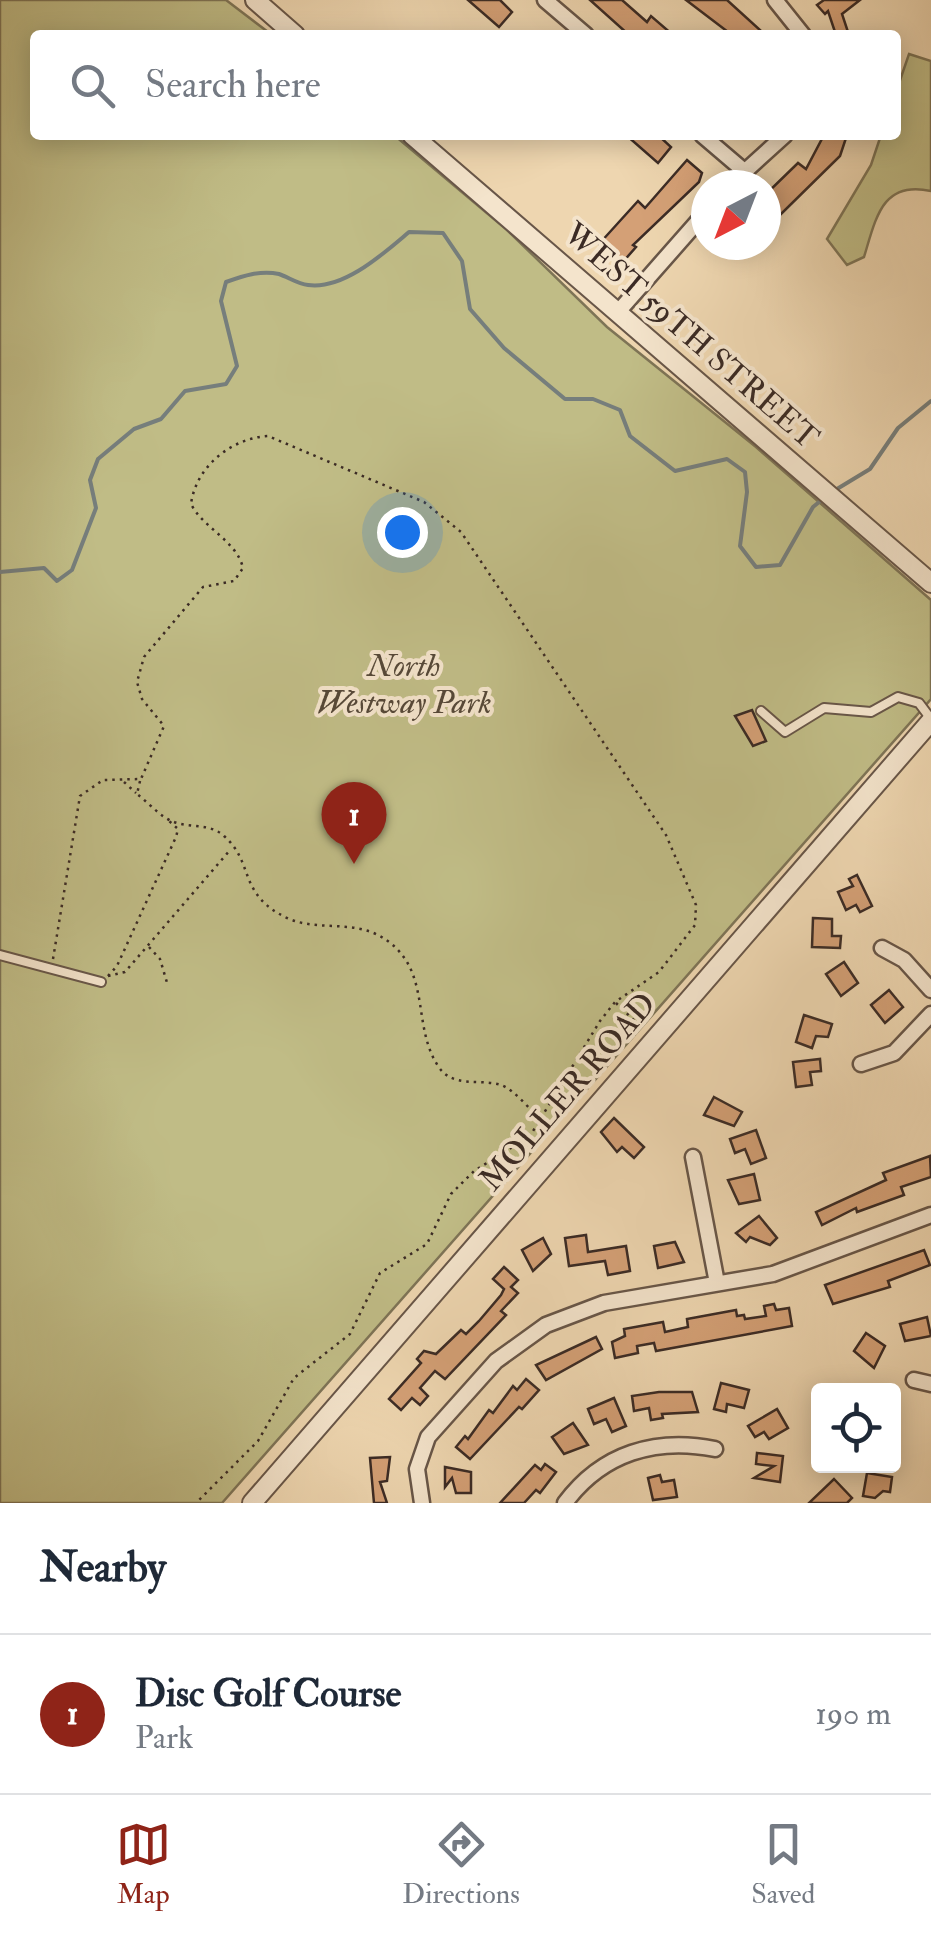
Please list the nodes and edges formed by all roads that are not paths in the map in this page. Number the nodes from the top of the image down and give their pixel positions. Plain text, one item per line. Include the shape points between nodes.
1 (254, 0) edge
2 (545, 0) edge
3 (774, 0) edge
4 (289, 30) edge
5 (580, 30) edge
6 (800, 30) edge
7 (418, 140) edge
8 (708, 140) edge
9 (778, 140) edge
10 (743, 170) joint
11 (691, 229) edge
12 (618, 312) junction
13 (931, 583) edge
14 (760, 712) dead end
15 (931, 720) edge
16 (882, 948) dead end
17 (0, 955) edge
18 (101, 982) dead end
19 (931, 990) edge
20 (931, 1014) edge
21 (861, 1064) dead end
22 (693, 1156) dead end
23 (931, 1214) edge
24 (717, 1283) junction
25 (914, 1380) dead end
26 (931, 1384) edge
27 (714, 1449) dead end
28 (252, 1503) edge
29 (422, 1503) edge
30 (566, 1503) edge

1 - 4 street
2 - 5 street
3 - 6 street
7 - 12 street, WEST 59TH STREET
8 - 10 street
9 - 10 street
11 - 12 street
12 - 13 street, WEST 59TH STREET
14 - 15 lane via 785,732 824,708 872,712 898,697 919,703
15 - 28 street, MOLLER ROAD
16 - 19 street via 904,960
17 - 18 lane
20 - 21 street via 894,1053
22 - 24 street
23 - 24 street via 773,1274
24 - 29 street via 582,1309 509,1350 425,1442 417,1469
25 - 26 street
27 - 30 street via 676,1444 632,1451 593,1473

